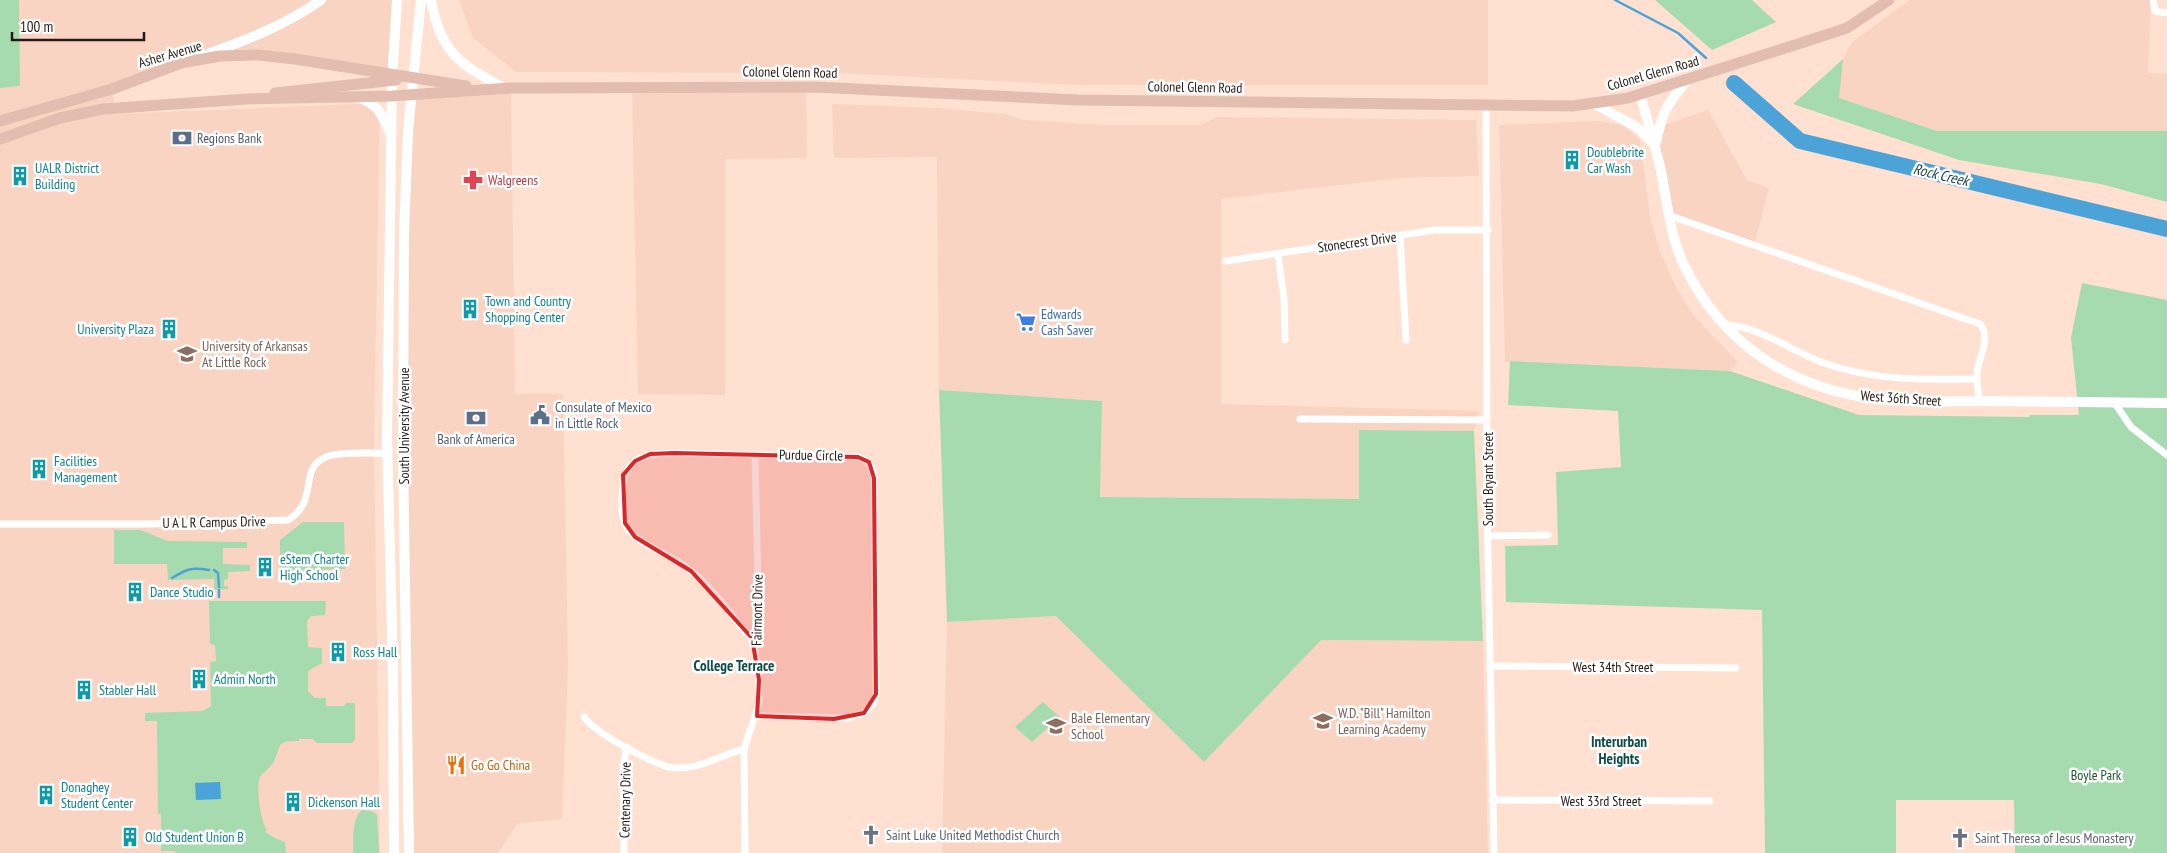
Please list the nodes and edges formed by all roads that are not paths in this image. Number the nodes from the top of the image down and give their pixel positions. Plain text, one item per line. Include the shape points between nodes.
1 (321, 0) edge
2 (397, 0) edge
3 (421, 0) edge
4 (431, 0) edge
5 (1889, 0) edge
6 (2153, 0) edge
7 (1878, 4) edge
8 (2165, 13) edge
9 (182, 63) junction
10 (392, 77) junction
11 (413, 78) junction
12 (1690, 78) junction
13 (480, 88) junction
14 (502, 88) junction
15 (1640, 94) junction
16 (411, 95) junction
17 (392, 96) junction
18 (357, 97) junction
19 (247, 100) junction
20 (1595, 104) junction
21 (1486, 105) junction
22 (0, 121) edge
23 (392, 137) junction
24 (0, 139) edge
25 (1655, 147) junction
26 (1668, 215) junction
27 (1488, 230) junction
28 (1400, 236) junction
29 (1278, 254) junction
30 (1226, 260) dead end
31 (1723, 325) junction
32 (1285, 340) dead end
33 (1406, 340) dead end
34 (1977, 379) junction
35 (1980, 401) junction
36 (2114, 402) junction
37 (2167, 403) edge
38 (1300, 419) dead end
39 (1487, 420) junction
40 (387, 453) junction
41 (755, 455) junction
42 (2167, 455) edge
43 (0, 524) edge
44 (1548, 535) dead end
45 (1488, 536) junction
46 (754, 642) junction
47 (1490, 666) junction
48 (1736, 668) dead end
49 (757, 716) junction
50 (584, 717) dead end
51 (627, 747) junction
52 (744, 749) junction
53 (1492, 800) junction
54 (1710, 801) dead end
55 (394, 853) edge
56 (409, 853) edge
57 (624, 853) edge
58 (745, 853) edge
59 (1494, 853) edge

1 - 9 main road via 267,32
2 - 10 main road, South University Avenue
3 - 11 main road, South University Avenue
4 - 14 main road via 437,26 454,56
5 - 7 main road, Colonel Glenn Road
6 - 8 street via 2156,11
7 - 12 main road, Colonel Glenn Road via 1847,28
9 - 10 main road, Asher Avenue via 220,56 258,55
9 - 22 main road, Asher Avenue via 112,89
10 - 11 main road, Colonel Glenn Road
10 - 17 main road, South University Avenue
10 - 19 main road via 278,92
11 - 13 main road, Colonel Glenn Road
11 - 16 main road, South University Avenue
12 - 15 main road, Colonel Glenn Road
12 - 25 main road via 1668,103
13 - 14 main road, Colonel Glenn Road
13 - 16 main road, Colonel Glenn Road
14 - 21 main road, Colonel Glenn Road via 815,87 1078,100
15 - 20 main road, Colonel Glenn Road
15 - 25 main road, West 36th Street
16 - 17 main road
16 - 56 main road, South University Avenue via 404,234 403,453
17 - 18 main road
17 - 23 main road, South University Avenue
18 - 19 main road
18 - 23 main road via 379,109
19 - 24 main road via 103,109 60,118
20 - 21 main road, Colonel Glenn Road
20 - 25 main road via 1638,128
21 - 27 street, South Bryant Street
23 - 40 main road, South University Avenue
25 - 26 main road, West 36th Street
26 - 31 main road, West 36th Street via 1684,266
26 - 34 street via 1980,324 1986,336
27 - 28 street, Stonecrest Drive via 1435,230
27 - 39 street, South Bryant Street
28 - 29 street, Stonecrest Drive
28 - 33 street
29 - 30 street, Stonecrest Drive
29 - 32 street
31 - 34 street via 1749,330 1846,371 1892,378
31 - 35 main road, West 36th Street via 1742,344 1775,368 1811,384 1876,399
34 - 35 street
35 - 36 main road, West 36th Street
36 - 37 main road, West 36th Street
36 - 42 street via 2131,427
38 - 39 street
39 - 45 street, South Bryant Street
40 - 43 street, U A L R Campus Drive via 335,455 320,460 311,471 304,506 288,520
40 - 55 main road, South University Avenue
41 - 46 street, Fairmont Drive via 758,628
41 - 46 street, Purdue Circle via 650,454 626,470 622,490 622,511 628,530 691,571
41 - 49 street, Purdue Circle via 858,457 869,462 874,478 876,644 876,694 873,704 864,713 834,719
44 - 45 street
45 - 47 street, South Bryant Street
46 - 49 street, Fairmont Drive via 759,680
47 - 48 street, West 34th Street
47 - 53 street, South Bryant Street
49 - 52 street, Fairmont Drive
50 - 51 street via 600,732
51 - 52 street via 659,764 677,769
51 - 57 street, Centenary Drive via 623,765
52 - 58 street, Fairmont Drive
53 - 54 street, West 33rd Street
53 - 59 street, South Bryant Street

